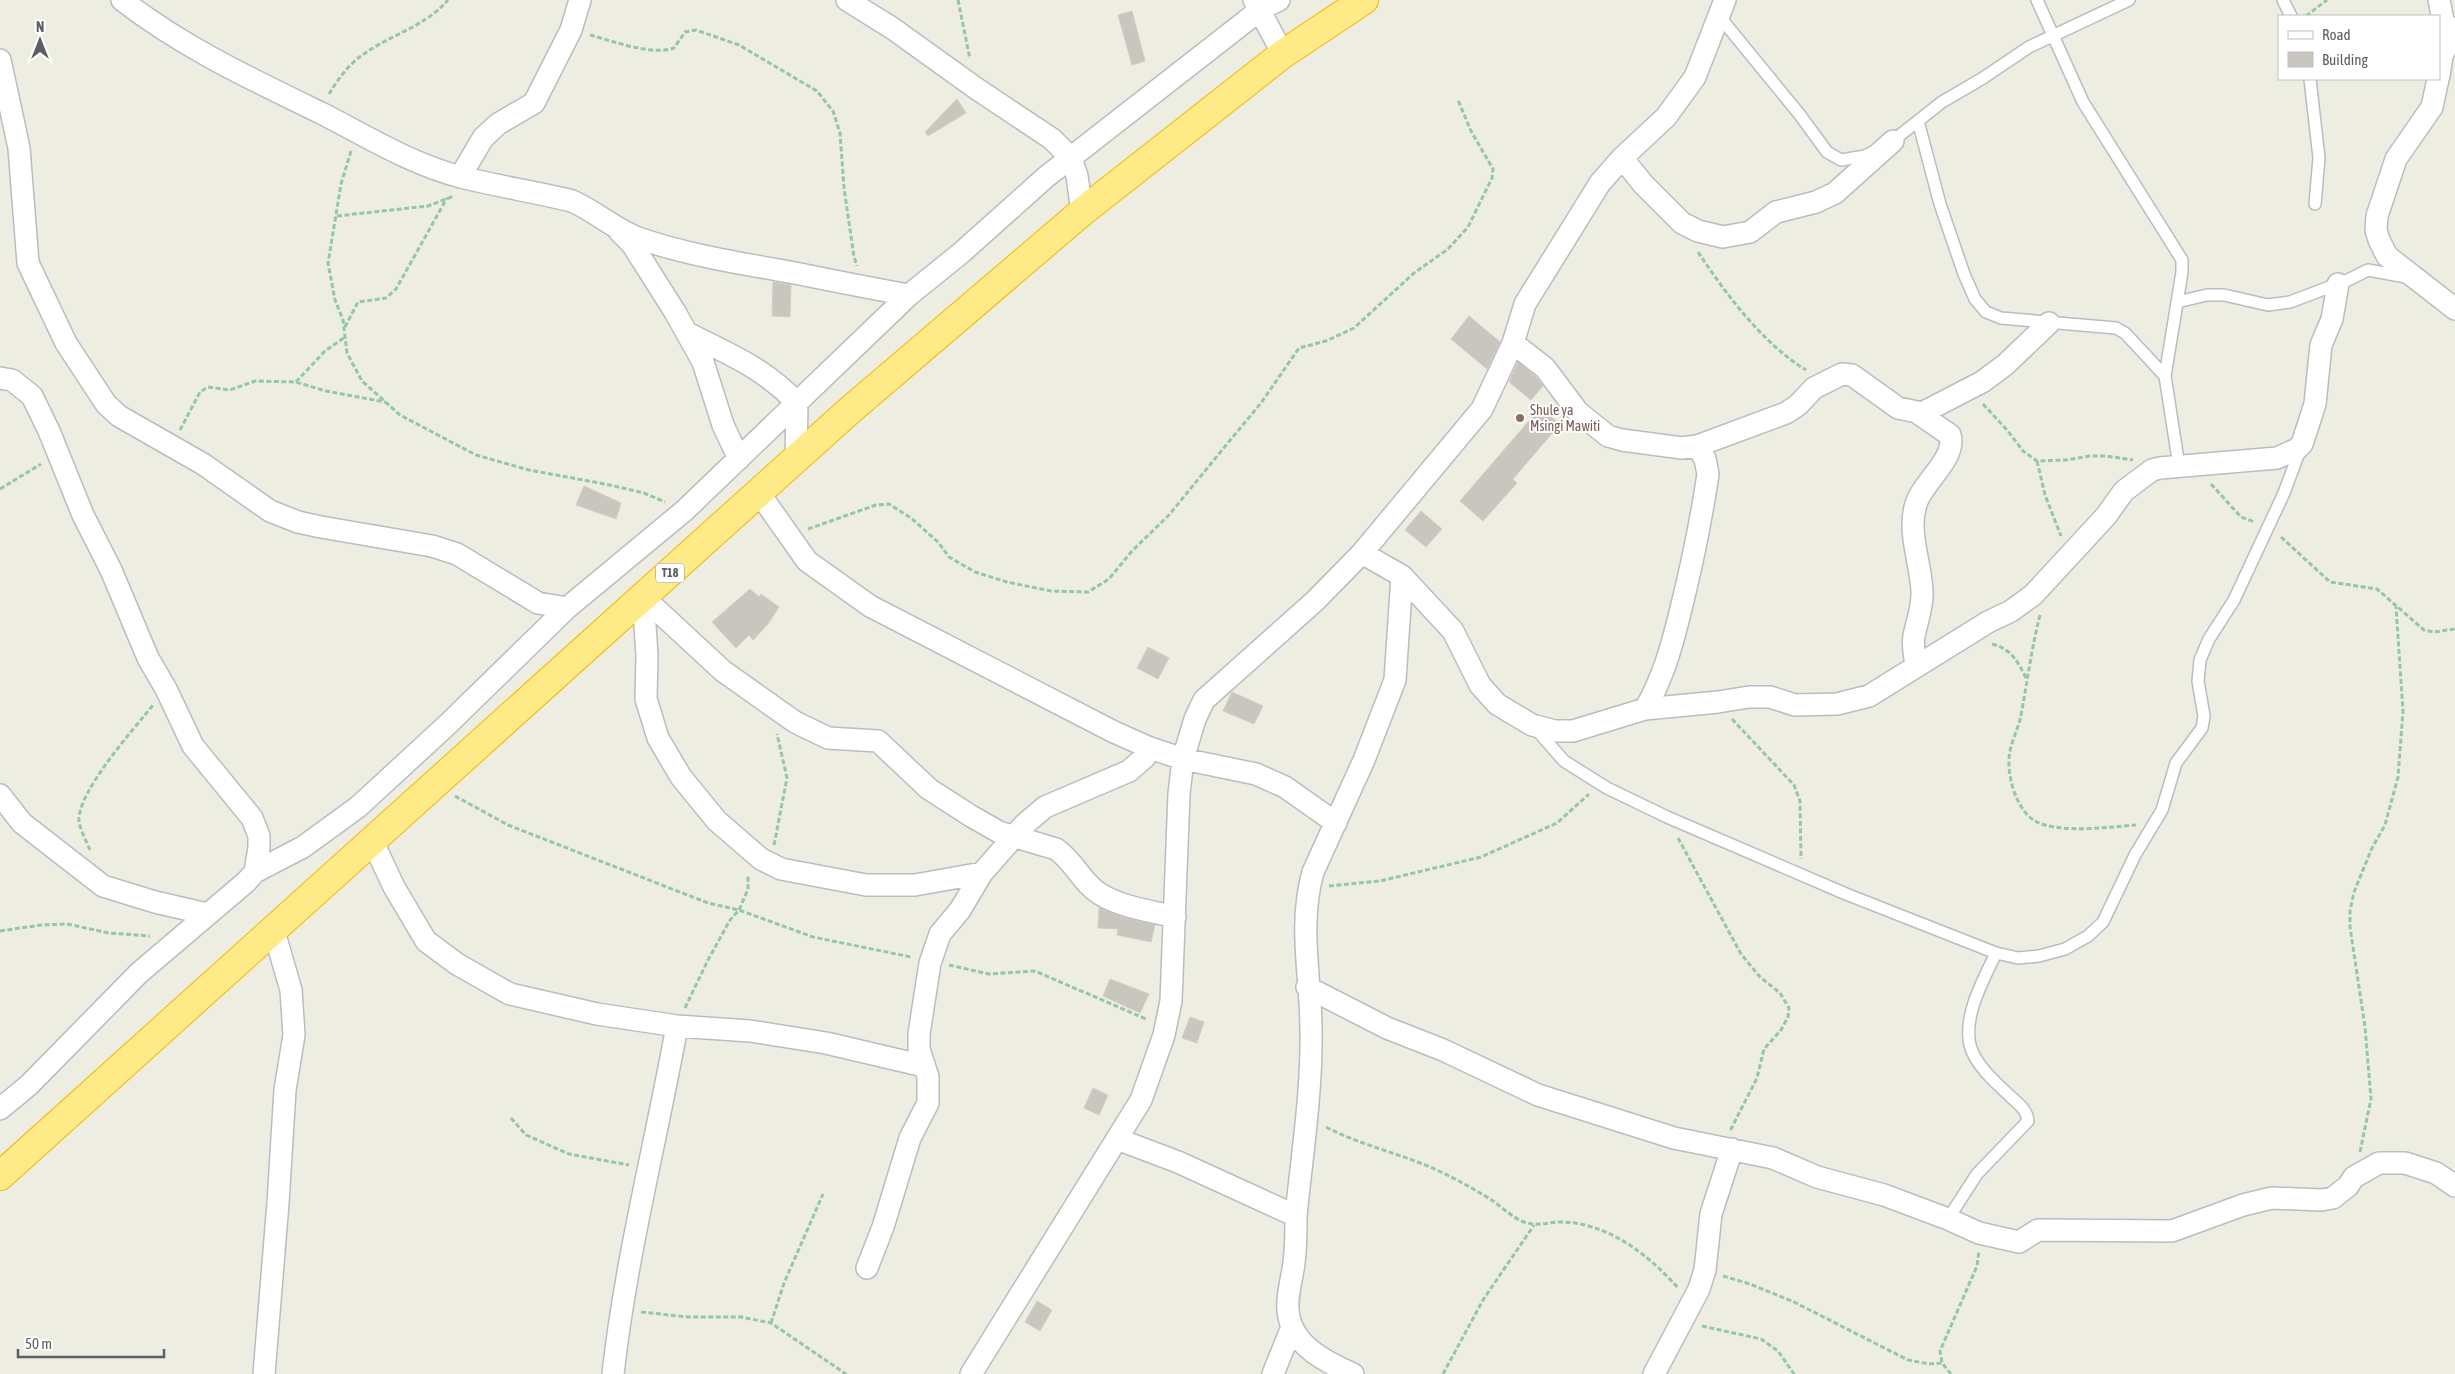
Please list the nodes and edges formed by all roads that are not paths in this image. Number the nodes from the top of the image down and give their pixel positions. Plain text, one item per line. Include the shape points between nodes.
1 (122, 0) edge
2 (580, 0) edge
3 (847, 0) edge
4 (1279, 0) edge
5 (1364, 0) edge
6 (2037, 0) edge
7 (2129, 0) edge
8 (2282, 0) edge
9 (2439, 0) edge
10 (1257, 5) edge
11 (1722, 8) edge
12 (2290, 15) edge
13 (2451, 34) edge
14 (2054, 35) junction
15 (1283, 54) junction
16 (0, 60) edge
17 (2440, 66) edge
18 (2310, 80) edge
19 (2437, 80) edge
20 (1918, 121) junction
21 (1893, 141) junction
22 (1071, 158) junction
23 (1622, 158) junction
24 (459, 186) junction
25 (2315, 204) dead end
26 (1082, 212) junction
27 (610, 223) junction
28 (2416, 280) junction
29 (2338, 284) junction
30 (910, 295) junction
31 (2177, 302) junction
32 (2455, 309) edge
33 (2049, 323) junction
34 (686, 333) junction
35 (1513, 343) junction
36 (2165, 376) junction
37 (0, 378) edge
38 (797, 403) junction
39 (1918, 413) junction
40 (2302, 444) junction
41 (1696, 446) junction
42 (796, 458) junction
43 (739, 459) junction
44 (2178, 466) junction
45 (759, 493) junction
46 (1362, 553) junction
47 (1402, 576) junction
48 (643, 597) junction
49 (567, 608) junction
50 (1916, 666) junction
51 (1644, 709) junction
52 (1532, 725) junction
53 (1150, 748) junction
54 (1182, 759) junction
55 (0, 795) edge
56 (1336, 823) junction
57 (1014, 837) junction
58 (372, 840) junction
59 (255, 872) junction
60 (982, 874) junction
61 (207, 914) junction
62 (1175, 917) junction
63 (273, 928) junction
64 (1996, 953) junction
65 (1307, 987) junction
66 (676, 1026) junction
67 (924, 1066) junction
68 (0, 1109) edge
69 (1117, 1139) junction
70 (1728, 1148) junction
71 (0, 1176) edge
72 (2455, 1186) edge
73 (1296, 1216) junction
74 (1948, 1218) junction
75 (868, 1268) dead end
76 (1292, 1327) junction
77 (264, 1374) edge
78 (613, 1374) edge
79 (971, 1374) edge
80 (1273, 1374) edge
81 (1354, 1374) edge
82 (1654, 1374) edge

1 - 24 street via 194,49
2 - 24 street via 571,30 534,104 498,124 483,138
3 - 22 street via 1052,139
4 - 10 street
5 - 15 highway, T18
6 - 14 lane
7 - 14 lane
8 - 12 lane
9 - 13 street
10 - 15 street
10 - 22 street
11 - 21 lane via 1827,152 1841,160 1865,156
11 - 23 street via 1695,77 1666,117
13 - 17 street
14 - 20 lane via 2029,47 1942,102
14 - 31 lane via 2083,102 2179,253 2182,272
15 - 26 highway, T18
16 - 49 street via 24,182 28,263 66,343 106,404 119,416 173,446 270,511 313,525 432,546 456,554 538,603
18 - 25 lane via 2319,158
19 - 28 street via 2432,107 2396,159 2376,223 2379,240 2387,256
20 - 21 lane
20 - 33 lane via 1940,204 1975,299 1986,312 2001,318
21 - 23 street via 1834,193 1816,202 1776,212 1750,232 1723,236 1698,231 1682,223
22 - 26 street
22 - 30 street
23 - 35 street via 1587,201 1525,304
24 - 27 street via 572,201
26 - 42 highway, T18
27 - 30 street via 636,237 720,260
27 - 34 street via 632,244
28 - 29 lane via 2372,269
28 - 32 street
29 - 31 lane via 2290,302 2268,305 2224,295 2207,295
29 - 40 street via 2334,311 2321,345 2315,404
30 - 38 street
31 - 36 lane
33 - 36 lane via 2116,328 2125,333
33 - 39 street via 2005,365 1969,389 1927,412
34 - 38 street via 744,360 782,387
34 - 43 street via 703,362 723,425
35 - 41 street via 1545,368 1578,412 1608,436 1682,448
35 - 46 street via 1482,408
36 - 44 lane
37 - 59 street via 12,380 32,396 148,658 193,746 252,818 259,842
38 - 42 street
38 - 43 street
39 - 41 street via 1898,408 1852,375 1837,375 1814,388 1786,413
39 - 50 street via 1950,435 1952,442 1944,461 1920,492 1915,506 1913,523 1922,590 1913,638
40 - 44 street via 2289,455 2278,458
40 - 64 lane via 2234,600 2209,639 2200,660 2198,682 2204,724 2176,763 2162,810 2135,855 2103,922 2088,936 2065,949 2018,958
41 - 51 street via 1705,460 1708,474 1691,571 1670,652 1656,690
42 - 45 highway, T18
43 - 49 street via 684,511
44 - 50 street via 2152,470 2124,491 2106,516 2033,595
45 - 48 highway, T18
45 - 53 street via 807,561 870,606
46 - 47 street
46 - 54 street via 1315,601 1204,700
47 - 52 street via 1453,630 1480,685 1497,704
47 - 56 street via 1395,680
48 - 57 street via 723,672 819,736 878,741 928,789 970,816
48 - 58 highway, T18
48 - 60 street via 646,699 658,738 681,776 717,821 747,847 770,865 866,885 915,885
49 - 59 street via 358,807 303,847
50 - 51 street via 1869,696 1837,704 1795,705 1770,697 1749,697
51 - 52 street via 1573,731 1555,731
52 - 64 lane via 1564,761 1667,817
53 - 54 street
53 - 57 street via 1145,758 1129,771 1045,807
54 - 56 street via 1256,774 1292,792
54 - 62 street
55 - 61 street via 22,823 103,886
56 - 65 street via 1308,888
57 - 60 street
57 - 62 street via 1065,854 1083,879 1100,894
58 - 63 highway, T18
58 - 66 street via 394,887 426,941 458,964 510,994 597,1014
59 - 61 street
60 - 67 street via 960,910 940,934 932,960 918,1034
61 - 68 street via 139,973 29,1085
62 - 69 street via 1170,1001 1165,1027 1141,1100
63 - 71 highway, T18
63 - 77 street via 291,990 294,1035 285,1090
64 - 74 lane via 1982,981 1970,1020 1970,1045 1984,1069 2022,1107 2028,1121 1977,1174
65 - 70 street via 1387,1028 1443,1050 1538,1095 1674,1138
65 - 73 street via 1311,1029 1308,1114
66 - 67 street via 750,1031 826,1043
66 - 78 street via 622,1307
67 - 75 street via 928,1102 910,1138
69 - 73 street via 1178,1162
69 - 79 street
70 - 74 street via 1773,1158 1817,1177 1884,1195
70 - 82 street via 1711,1214 1705,1270 1687,1315
72 - 74 street via 2436,1174 2405,1164 2379,1164 2354,1177 2333,1198 2272,1198 2172,1231 2038,1230 2019,1242 1979,1233
73 - 76 street via 1295,1261 1288,1305
76 - 80 street
76 - 81 street via 1322,1359

